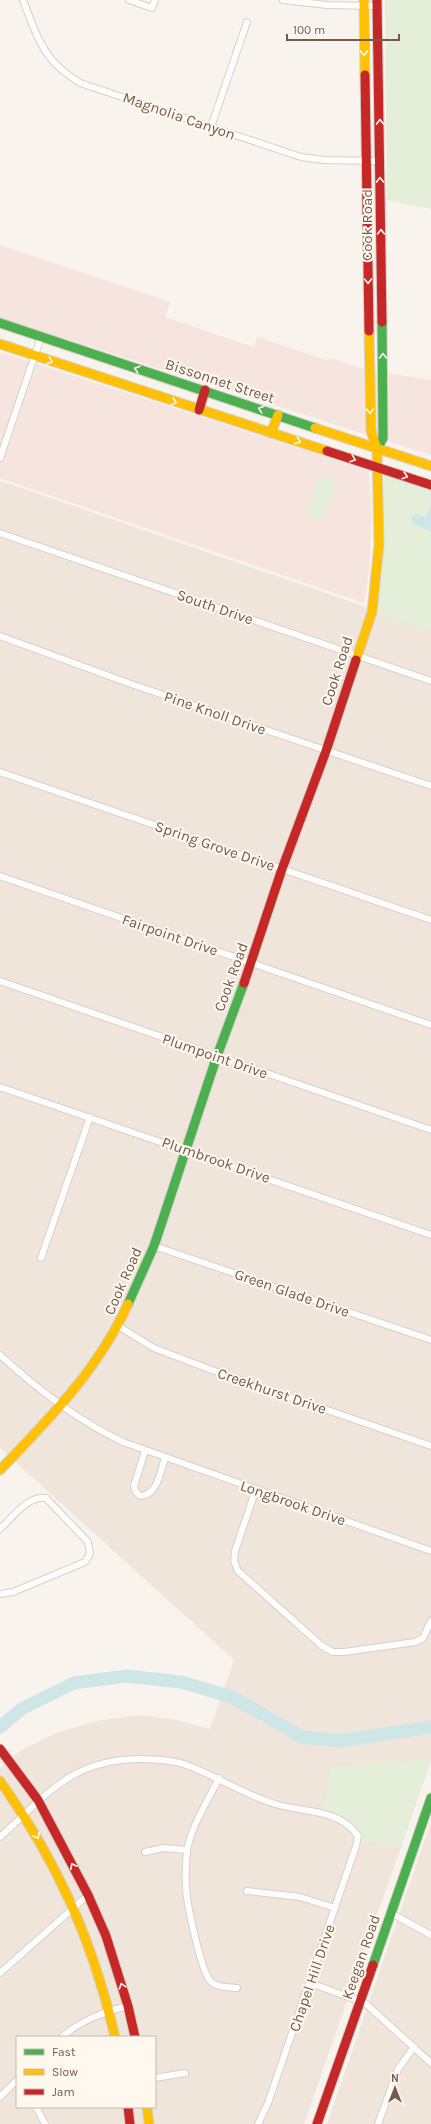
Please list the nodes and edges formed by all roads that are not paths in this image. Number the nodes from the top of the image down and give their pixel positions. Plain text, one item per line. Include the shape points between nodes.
1 (23, 0) edge
2 (129, 0) edge
3 (155, 0) edge
4 (283, 0) edge
5 (364, 3) edge
6 (377, 3) edge
7 (247, 22) dead end
8 (211, 127) junction
9 (367, 161) junction
10 (380, 161) junction
11 (0, 323) edge
12 (41, 337) junction
13 (0, 344) edge
14 (34, 356) junction
15 (205, 390) junction
16 (199, 410) junction
17 (278, 415) junction
18 (271, 433) junction
19 (377, 449) junction
20 (0, 458) edge
21 (431, 466) edge
22 (378, 468) junction
23 (431, 485) edge
24 (0, 533) edge
25 (0, 636) edge
26 (357, 655) junction
27 (431, 681) edge
28 (326, 751) junction
29 (0, 772) edge
30 (431, 786) edge
31 (282, 869) junction
32 (0, 876) edge
33 (431, 920) edge
34 (252, 963) junction
35 (0, 981) edge
36 (431, 1025) edge
37 (218, 1056) junction
38 (0, 1087) edge
39 (90, 1117) junction
40 (431, 1130) edge
41 (186, 1149) junction
42 (431, 1235) edge
43 (154, 1246) junction
44 (41, 1258) dead end
45 (118, 1326) junction
46 (431, 1340) edge
47 (0, 1355) edge
48 (62, 1406) junction
49 (431, 1446) edge
50 (145, 1451) junction
51 (165, 1458) junction
52 (0, 1470) edge
53 (256, 1489) junction
54 (1, 1527) edge
55 (431, 1551) edge
56 (0, 1594) edge
57 (431, 1621) edge
58 (0, 1749) edge
59 (219, 1778) junction
60 (0, 1781) edge
61 (431, 1798) edge
62 (38, 1800) junction
63 (26, 1814) junction
64 (0, 1837) edge
65 (187, 1850) junction
66 (145, 1852) dead end
67 (247, 1891) dead end
68 (88, 1895) junction
69 (74, 1907) junction
70 (335, 1908) junction
71 (391, 1913) junction
72 (431, 1935) edge
73 (0, 1973) edge
74 (310, 1983) junction
75 (238, 1988) dead end
76 (361, 2000) junction
77 (128, 2006) junction
78 (110, 2010) junction
79 (63, 2036) edge
80 (115, 2036) edge
81 (136, 2036) edge
82 (414, 2047) junction
83 (431, 2063) edge
84 (185, 2073) dead end
85 (156, 2078) edge
86 (16, 2082) edge
87 (0, 2097) edge
88 (37, 2108) edge
89 (128, 2108) edge
90 (147, 2108) edge
91 (45, 2124) edge
92 (130, 2124) edge
93 (142, 2124) edge
94 (149, 2124) edge
95 (258, 2124) edge
96 (317, 2124) edge
97 (378, 2124) edge

1 - 8 street, Magnolia Canyon via 37,36 48,55 80,83
2 - 3 street via 152,8
4 - 5 street via 327,5
5 - 6 street
5 -> 9 street, Cook Road
10 -> 6 street, Cook Road
7 - 8 street
8 - 9 street, Magnolia Canyon via 301,157
9 - 10 street, Magnolia Canyon
9 -> 19 street, Cook Road via 370,416 371,431
19 -> 10 street, Cook Road via 384,438
11 - 12 street, Bissonnet Street
12 - 14 street
15 -> 12 street, Bissonnet Street
13 - 14 street
14 -> 16 street
14 - 20 street
15 - 16 street
17 -> 15 street, Bissonnet Street
16 - 18 street
17 - 18 street
17 - 19 street, Bissonnet Street
18 -> 22 street
19 - 21 street, Bissonnet Street
19 - 22 street, Cook Road
22 -> 23 street
22 - 26 street, Cook Road via 379,545 372,612
24 - 26 street, South Drive
25 - 28 street, Pine Knoll Drive
26 - 27 street, South Drive
26 - 28 street, Cook Road
28 - 30 street, Pine Knoll Drive
28 - 31 street, Cook Road
29 - 31 street, Spring Grove Drive
31 - 33 street, Spring Grove Drive
31 - 34 street, Cook Road
32 - 34 street, Fairpoint Drive
34 - 36 street, Fairpoint Drive
34 - 37 street, Cook Road
35 - 37 street, Plumpoint Drive
37 - 40 street, Plumpoint Drive
37 - 41 street, Cook Road
38 - 39 street, Plumbrook Drive
39 - 41 street, Plumbrook Drive
39 - 44 street
41 - 42 street, Plumbrook Drive
41 - 43 street, Cook Road
43 - 45 street, Cook Road
43 - 46 street, Green Glade Drive
45 - 48 street, Cook Road
45 - 49 street, Creekhurst Drive via 154,1348
47 - 48 street, Longbrook Drive
48 - 50 street, Longbrook Drive via 104,1433
48 - 52 street, Cook Road
50 - 51 street, Longbrook Drive
50 - 51 street via 134,1486 140,1496 154,1489
51 - 53 street, Longbrook Drive
53 - 55 street, Longbrook Drive
53 - 57 street via 235,1551 234,1561 238,1572 322,1646 333,1652 415,1642 423,1638
54 - 56 street via 28,1502 46,1498 88,1542 90,1554 85,1562 14,1592
58 - 62 street
59 - 62 street via 187,1765 160,1760 121,1759 84,1769 59,1782
59 - 65 street via 196,1824
59 - 70 street, Chapel Hill Drive via 253,1796 275,1804 336,1817 355,1831 358,1840
60 - 63 street
61 - 71 street, Keegan Road
62 - 63 street
68 -> 62 street
63 - 64 street
63 -> 69 street
65 - 66 street via 164,1848
65 - 75 street via 186,1886 189,1908 203,1965 210,1981 218,1986
67 - 70 street via 300,1897
68 - 69 street
77 -> 68 street via 106,1936
69 - 73 street
69 - 78 street via 91,1946
70 - 74 street, Chapel Hill Drive
71 - 72 street
71 - 76 street, Keegan Road
74 - 76 street
74 - 95 street, Chapel Hill Drive via 268,2103
76 - 82 street
76 - 96 street, Keegan Road
77 - 78 street
77 - 81 street
78 - 79 street via 88,2019
78 - 80 street
82 - 83 street
82 - 97 street via 398,2069
84 - 85 street
86 - 87 street
88 - 91 street
89 - 92 street
90 - 94 street
93 - 94 street

